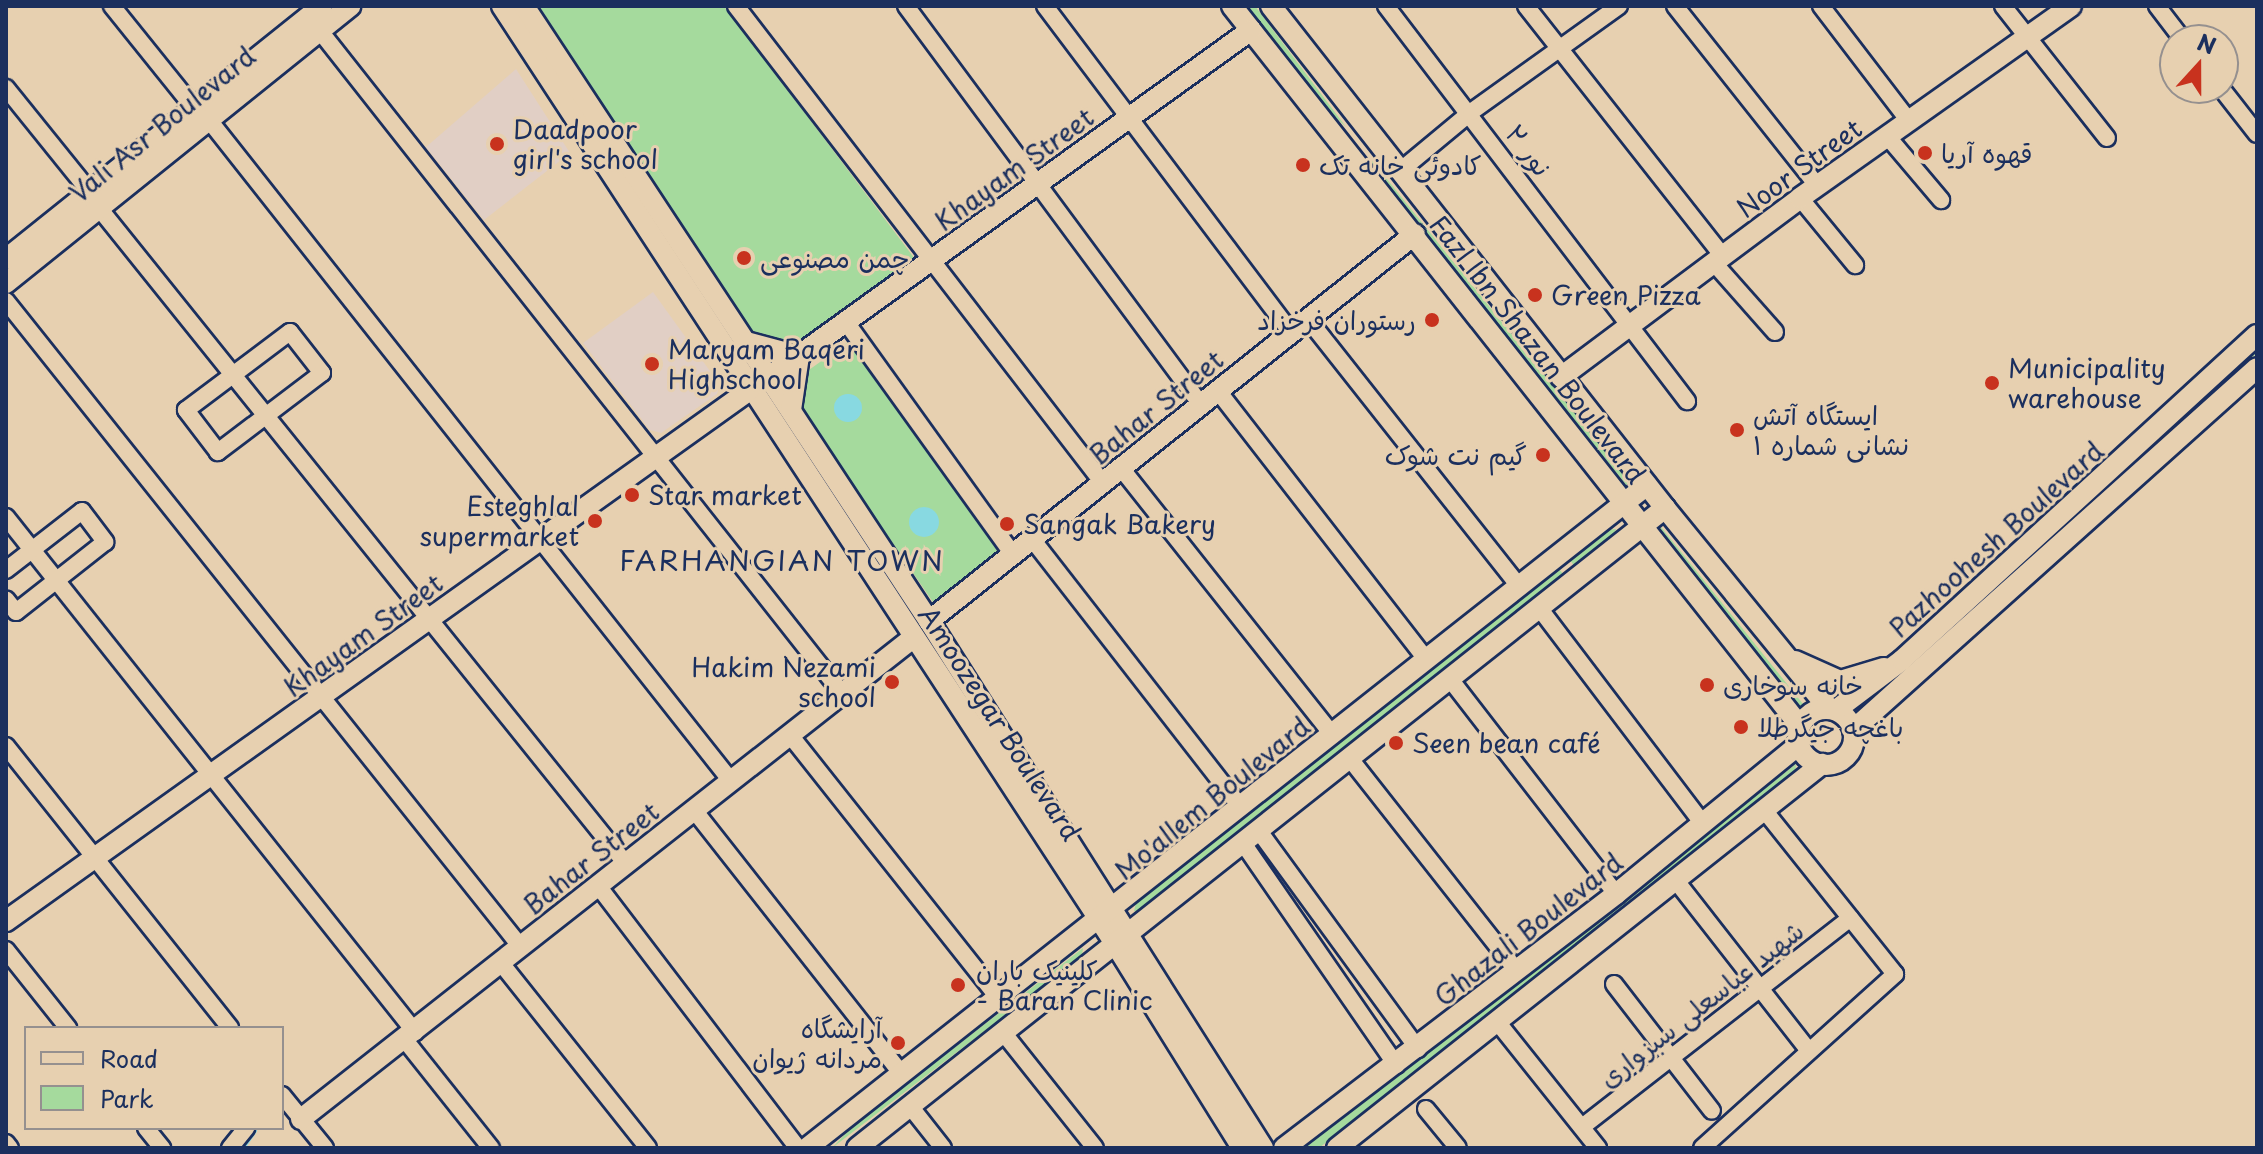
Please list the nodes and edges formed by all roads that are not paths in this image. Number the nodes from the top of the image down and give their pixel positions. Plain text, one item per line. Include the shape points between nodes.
1 (351, 6) edge
2 (502, 6) edge
3 (524, 6) edge
4 (736, 6) edge
5 (906, 6) edge
6 (1045, 6) edge
7 (1232, 6) edge
8 (1271, 6) edge
9 (1386, 6) edge
10 (1526, 6) edge
11 (1619, 6) edge
12 (1675, 6) edge
13 (1821, 6) edge
14 (2003, 6) edge
15 (2071, 6) edge
16 (2157, 6) edge
17 (114, 8) edge
18 (312, 15) edge
19 (2171, 24) edge
20 (1251, 30) junction
21 (2028, 37) junction
22 (1559, 49) junction
23 (8, 91) edge
24 (2234, 104) edge
25 (1471, 112) junction
26 (202, 114) junction
27 (1129, 118) junction
28 (1909, 121) junction
29 (1364, 125) junction
30 (2257, 134) edge
31 (1887, 136) junction
32 (2107, 138) dead end
33 (1343, 145) junction
34 (606, 148) junction
35 (1400, 171) junction
36 (1037, 184) junction
37 (1817, 185) junction
38 (1800, 198) junction
39 (94, 200) junction
40 (1941, 200) dead end
41 (1415, 234) junction
42 (47, 238) junction
43 (6, 259) edge
44 (1718, 259) junction
45 (931, 261) junction
46 (1855, 265) dead end
47 (6, 283) edge
48 (6, 301) edge
49 (1308, 319) junction
50 (846, 322) junction
51 (1629, 325) junction
52 (1775, 332) dead end
53 (1291, 333) junction
54 (2257, 335) edge
55 (746, 342) junction
56 (799, 356) junction
57 (2257, 368) edge
58 (232, 376) junction
59 (769, 377) junction
60 (1561, 377) junction
61 (750, 390) junction
62 (1218, 391) junction
63 (1687, 401) dead end
64 (1201, 405) junction
65 (791, 410) junction
66 (264, 417) junction
67 (657, 456) junction
68 (1121, 468) junction
69 (1103, 483) junction
70 (1647, 485) junction
71 (1625, 502) junction
72 (852, 504) junction
73 (1665, 508) junction
74 (833, 516) junction
75 (6, 517) edge
76 (1643, 526) junction
77 (1032, 539) junction
78 (538, 541) junction
79 (32, 550) junction
80 (1013, 554) junction
81 (1559, 555) junction
82 (6, 570) edge
83 (1576, 580) junction
84 (55, 581) junction
85 (1520, 587) junction
86 (6, 599) edge
87 (1540, 609) junction
88 (430, 619) junction
89 (929, 621) junction
90 (913, 638) junction
91 (1780, 650) junction
92 (1427, 660) junction
93 (1902, 660) junction
94 (1450, 679) junction
95 (841, 692) junction
96 (321, 698) junction
97 (1832, 710) junction
98 (1853, 730) junction
99 (790, 735) junction
100 (1333, 735) junction
101 (1800, 736) junction
102 (6, 746) edge
103 (1351, 760) junction
104 (1822, 764) junction
105 (212, 775) junction
106 (731, 781) junction
107 (1241, 807) junction
108 (694, 810) junction
109 (1764, 810) junction
110 (1703, 824) junction
111 (1251, 837) junction
112 (96, 858) junction
113 (626, 864) junction
114 (1677, 882) junction
115 (599, 887) junction
116 (1616, 894) junction
117 (1107, 915) junction
118 (1850, 918) junction
119 (6, 921) edge
120 (1121, 937) junction
121 (521, 947) junction
122 (6, 950) edge
123 (501, 963) junction
124 (1517, 971) junction
125 (1614, 984) dead end
126 (1760, 988) junction
127 (998, 997) junction
128 (1499, 1024) junction
129 (66, 1026) edge
130 (228, 1026) edge
131 (1002, 1031) junction
132 (410, 1036) junction
133 (1418, 1049) junction
134 (1809, 1051) junction
135 (1672, 1057) junction
136 (1396, 1065) junction
137 (902, 1074) junction
138 (284, 1098) edge
139 (910, 1106) junction
140 (1426, 1109) dead end
141 (1712, 1111) dead end
142 (301, 1119) junction
143 (1582, 1127) junction
144 (148, 1130) edge
145 (244, 1130) edge
146 (1090, 1142) edge
147 (6, 1143) edge
148 (10, 1148) edge
149 (162, 1148) edge
150 (230, 1148) edge
151 (325, 1148) edge
152 (491, 1148) edge
153 (648, 1148) edge
154 (798, 1148) edge
155 (807, 1148) edge
156 (857, 1148) edge
157 (943, 1148) edge
158 (1242, 1148) edge
159 (1263, 1148) edge
160 (1284, 1148) edge
161 (1337, 1148) edge
162 (1458, 1148) edge
163 (1598, 1148) edge
164 (1702, 1148) edge

1 - 18 main road, Vali Asr Boulevard
2 - 34 main road, Amoozegar Boulevard
3 - 34 main road, Amoozegar Boulevard
4 - 45 street
5 - 36 street
6 - 27 street
7 - 20 main road, Fazl Ibn Shazan Boulevard
8 - 29 main road, Fazl Ibn Shazan Boulevard
9 - 25 street, نور ۲
10 - 22 street
11 - 22 street
12 - 37 street
13 - 28 street
14 - 21 street
15 - 21 main road, Noor Street
16 - 19 street
17 - 26 street
18 - 26 main road, Vali Asr Boulevard
18 - 67 street
20 - 27 main road, Khayam Street
20 - 33 main road, Fazl Ibn Shazan Boulevard
21 - 28 main road, Noor Street
21 - 32 street
22 - 25 street
22 - 44 street
23 - 39 street
24 - 30 street
25 - 35 street
25 - 51 street, نور ۲
26 - 39 main road, Vali Asr Boulevard
26 - 78 street
27 - 36 main road, Khayam Street
27 - 53 street
28 - 31 main road, Noor Street
29 - 33 main road
29 - 35 main road, Fazl Ibn Shazan Boulevard
31 - 37 main road, Noor Street
31 - 40 street
33 - 41 main road, Fazl Ibn Shazan Boulevard
34 - 55 main road, Amoozegar Boulevard
34 - 61 main road, Amoozegar Boulevard
35 - 60 main road, Fazl Ibn Shazan Boulevard
36 - 45 main road, Khayam Street
36 - 64 street
37 - 38 main road, Noor Street
38 - 44 main road, Noor Street
38 - 46 street
39 - 42 main road, Vali Asr Boulevard
39 - 58 street
41 - 49 main road, Bahar Street
41 - 71 main road, Fazl Ibn Shazan Boulevard
42 - 43 main road, Vali Asr Boulevard
42 - 47 main road, Vali Asr Boulevard
44 - 51 main road, Noor Street
44 - 52 street
45 - 50 main road, Khayam Street
45 - 69 street
48 - 96 street
49 - 53 main road, Bahar Street
49 - 85 street
50 - 56 main road, Khayam Street
50 - 80 street
51 - 60 main road, Noor Street
51 - 63 street, نور ۲
53 - 62 main road, Bahar Street
54 - 93 main road, Pazhoohesh Boulevard
55 - 56 main road
55 - 59 main road, Amoozegar Boulevard
56 - 59 main road, Khayam Street
56 - 65 main road
57 - 98 main road, Pazhoohesh Boulevard
58 - 66 street
58 - 66 street via 186,410 218,452
58 - 66 street via 290,332 322,373
59 - 65 main road, Amoozegar Boulevard
60 - 70 main road, Fazl Ibn Shazan Boulevard
61 - 67 main road, Khayam Street
61 - 74 main road, Amoozegar Boulevard
62 - 64 main road, Bahar Street
62 - 92 street
64 - 68 main road, Bahar Street
65 - 72 main road, Amoozegar Boulevard
66 - 88 street
67 - 78 main road, Khayam Street
67 - 95 street
68 - 69 main road, Bahar Street
68 - 100 street
69 - 77 main road, Bahar Street
70 - 71 main road, Mo'allem Boulevard
70 - 73 main road, Fazl Ibn Shazan Boulevard
71 - 76 main road, Fazl Ibn Shazan Boulevard
71 - 81 main road, Mo'allem Boulevard
72 - 74 main road
72 - 89 main road, Amoozegar Boulevard
73 - 76 main road, Mo'allem Boulevard
73 - 91 main road, Fazl Ibn Shazan Boulevard
74 - 90 main road, Amoozegar Boulevard
75 - 79 street
76 - 83 main road, Mo'allem Boulevard
76 - 101 main road, Fazl Ibn Shazan Boulevard
77 - 80 main road, Bahar Street
77 - 107 street
78 - 88 main road, Khayam Street
78 - 106 street
79 - 82 street
79 - 84 street
79 - 84 street via 82,511 105,542
80 - 89 main road, Bahar Street
81 - 83 main road
81 - 85 main road, Mo'allem Boulevard
83 - 87 main road, Mo'allem Boulevard
84 - 86 street via 16,612
84 - 105 street
85 - 92 main road, Mo'allem Boulevard
87 - 94 main road, Mo'allem Boulevard
87 - 110 street
88 - 96 main road, Khayam Street
88 - 113 street
89 - 117 main road, Amoozegar Boulevard
90 - 95 main road, Bahar Street
90 - 117 main road, Amoozegar Boulevard
91 - 93 main road via 1812,672 1840,681
91 - 97 main road, Fazl Ibn Shazan Boulevard
92 - 100 main road, Mo'allem Boulevard
93 - 97 main road, Pazhoohesh Boulevard
94 - 103 main road, Mo'allem Boulevard
94 - 116 street
95 - 99 main road, Bahar Street
96 - 105 main road, Khayam Street
96 - 121 street
97 - 98 main road
97 - 101 main road via 1812,712
98 - 104 main road via 1854,741 1843,759
99 - 106 main road, Bahar Street
99 - 127 street
100 - 107 main road, Mo'allem Boulevard
101 - 104 main road via 1805,756
101 - 110 main road, Ghazali Boulevard
102 - 112 street
103 - 111 main road, Mo'allem Boulevard
103 - 124 street
104 - 109 main road
105 - 112 main road, Khayam Street
105 - 132 street
106 - 108 main road, Bahar Street
107 - 117 main road, Mo'allem Boulevard
108 - 113 main road, Bahar Street
108 - 137 street
109 - 114 main road
109 - 118 street
110 - 116 main road, Ghazali Boulevard
111 - 120 main road, Mo'allem Boulevard
111 - 133 street
111 - 136 street via 1323,959
112 - 119 main road, Khayam Street
112 - 130 street
113 - 115 main road, Bahar Street
114 - 126 street
114 - 128 main road
115 - 121 main road, Bahar Street
115 - 154 street
116 - 124 main road, Ghazali Boulevard
117 - 120 main road, Amoozegar Boulevard
117 - 127 main road, Mo'allem Boulevard
118 - 126 street, شهید عباسعلی سبزواری
118 - 134 street via 1895,974
120 - 131 main road, Mo'allem Boulevard
120 - 158 main road, Amoozegar Boulevard
120 - 159 main road, Amoozegar Boulevard
121 - 123 main road, Bahar Street
122 - 129 street
123 - 132 main road, Bahar Street
123 - 153 street
124 - 133 main road, Ghazali Boulevard
125 - 135 street
126 - 134 street
126 - 135 street, شهید عباسعلی سبزواری
127 - 137 main road, Mo'allem Boulevard
128 - 143 street
128 - 161 main road
131 - 139 main road, Mo'allem Boulevard
131 - 146 street
132 - 142 main road, Bahar Street
132 - 152 street
133 - 136 main road, Ghazali Boulevard
134 - 164 street
135 - 141 street
135 - 143 street, شهید عباسعلی سبزواری
136 - 160 main road, Ghazali Boulevard
137 - 155 main road, Mo'allem Boulevard
138 - 142 street
139 - 156 main road, Mo'allem Boulevard
139 - 157 street
140 - 162 street
142 - 151 street
143 - 163 street
144 - 149 street
145 - 150 street
147 - 148 street

